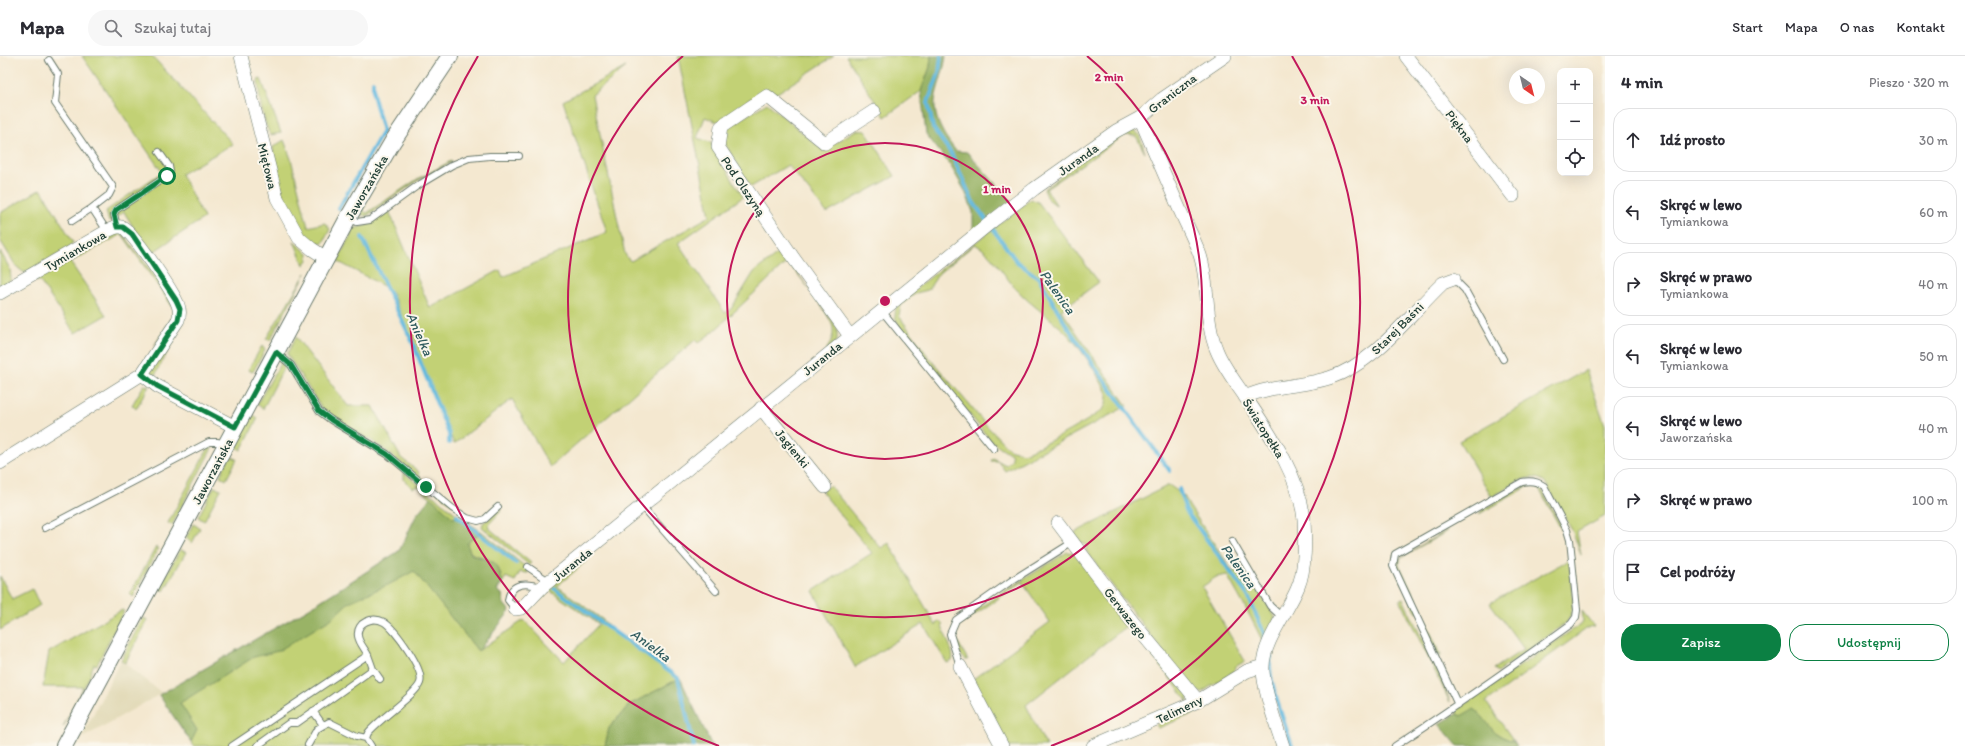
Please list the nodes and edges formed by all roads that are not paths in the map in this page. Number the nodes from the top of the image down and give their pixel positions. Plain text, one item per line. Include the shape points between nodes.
1 (241, 56) edge
2 (450, 56) edge
3 (1225, 56) edge
4 (1406, 56) edge
5 (48, 60) dead end
6 (874, 111) dead end
7 (1140, 118) junction
8 (159, 152) dead end
9 (519, 156) dead end
10 (1513, 196) dead end
11 (92, 208) junction
12 (348, 218) junction
13 (72, 221) dead end
14 (112, 229) junction
15 (326, 258) junction
16 (1454, 279) joint
17 (0, 293) edge
18 (882, 311) junction
19 (850, 336) junction
20 (276, 352) junction
21 (1503, 359) dead end
22 (142, 374) junction
23 (1245, 397) junction
24 (761, 408) junction
25 (235, 427) junction
26 (225, 446) junction
27 (994, 449) dead end
28 (0, 463) edge
29 (825, 487) dead end
30 (498, 507) dead end
31 (643, 507) junction
32 (1058, 523) dead end
33 (45, 528) dead end
34 (1073, 542) junction
35 (1232, 542) dead end
36 (528, 567) dead end
37 (546, 585) junction
38 (716, 592) dead end
39 (515, 609) joint
40 (1282, 617) junction
41 (368, 655) junction
42 (960, 666) joint
43 (1263, 666) junction
44 (373, 669) junction
45 (380, 679) dead end
46 (1198, 701) junction
47 (1458, 705) junction
48 (313, 711) junction
49 (323, 725) junction
50 (366, 738) junction
51 (308, 745) edge
52 (64, 746) edge
53 (232, 746) edge
54 (257, 746) edge
55 (371, 746) edge
56 (1002, 746) edge
57 (1093, 746) edge
58 (1283, 746) edge
59 (1395, 746) edge

1 - 15 street, Miętowa via 277,198 299,238
2 - 12 street, Jaworzańska via 393,141
3 - 7 street, Graniczna via 1162,99
4 - 10 street, Piękna
5 - 11 lane via 58,74 56,103 113,187 109,195
6 - 19 street, Pod Olszyną via 825,143 767,96 721,127 718,140 718,147
7 - 18 street, Juranda via 1116,132 995,219
7 - 23 street, Światopełka via 1199,254 1214,344
8 - 14 lane via 169,166 170,172 116,210
9 - 12 lane via 469,158 417,186 370,220 357,222
11 - 13 lane
11 - 14 lane
12 - 15 street, Jaworzańska
14 - 17 street, Tymiankowa
14 - 22 street, Tymiankowa via 128,230 180,309 178,320
15 - 20 street, Jaworzańska
16 - 21 lane via 1465,290
16 - 23 street, Starej Baśni via 1438,287 1381,348 1345,370 1322,380 1262,391
18 - 19 street, Juranda
18 - 27 lane
19 - 24 street, Juranda
20 - 25 street, Jaworzańska
20 - 30 lane via 291,365 319,411 387,454 452,508 467,518 478,521 488,517
22 - 25 street via 157,386
22 - 28 street, Tymiankowa
23 - 40 street, Światopełka via 1294,481 1304,519 1302,570 1298,586
24 - 29 street, Jagienki
24 - 31 street, Juranda
25 - 26 street, Jaworzańska
26 - 33 lane via 218,442 209,442
26 - 52 street, Jaworzańska
31 - 37 street, Juranda
31 - 38 lane
32 - 34 street, Gerwazego
34 - 42 lane via 956,620 950,634
34 - 46 street, Gerwazego via 1131,620
35 - 40 lane via 1270,606
36 - 37 lane
37 - 39 street, Juranda via 522,608
37 - 39 lane via 518,585 508,600
40 - 43 street, Światopełka via 1265,654
41 - 44 lane
41 - 50 lane via 358,638 359,629 368,620 376,619 392,630 414,660 422,678 416,689 371,729
41 - 53 lane
42 - 56 street
43 - 46 street, Telimeny via 1247,671
43 - 58 street, Światopełka
44 - 45 lane
44 - 48 lane
46 - 57 street, Telimeny
47 - 47 lane via 1392,566 1393,559 1395,554 1522,482 1538,482 1544,486 1570,540 1576,617 1570,624
47 - 59 lane
48 - 49 lane
48 - 54 lane via 297,723 289,723
49 - 50 lane via 333,722 357,736
49 - 51 lane via 314,733
50 - 55 lane

